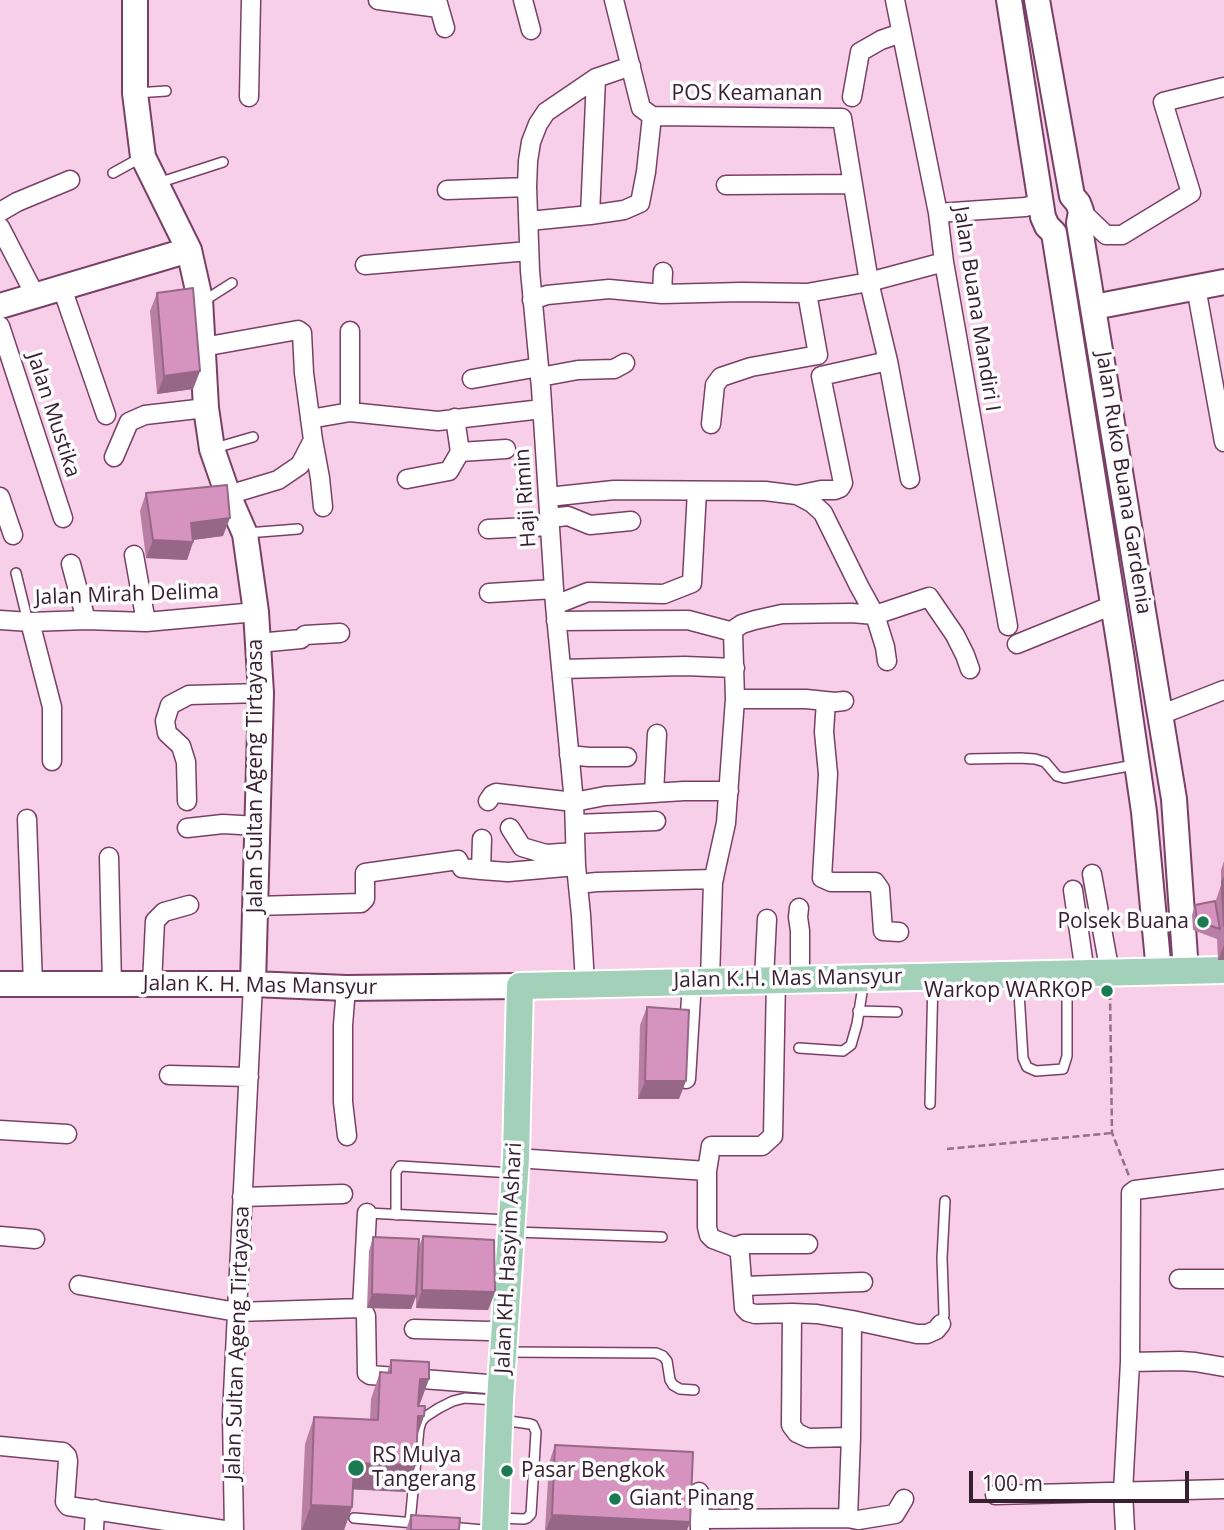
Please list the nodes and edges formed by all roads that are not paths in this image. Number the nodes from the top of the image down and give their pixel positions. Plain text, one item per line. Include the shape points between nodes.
1 (135, 0) edge
2 (251, 0) edge
3 (378, 0) edge
4 (389, 0) edge
5 (523, 0) edge
6 (614, 0) edge
7 (895, 0) edge
8 (1009, 0) edge
9 (1037, 0) edge
10 (438, 4) edge
11 (445, 28) dead end
12 (531, 30) dead end
13 (901, 33) junction
14 (629, 59) junction
15 (596, 78) junction
16 (1224, 87) edge
17 (166, 91) dead end
18 (135, 93) junction
19 (249, 97) dead end
20 (852, 97) dead end
21 (652, 116) junction
22 (144, 157) junction
23 (223, 162) dead end
24 (113, 173) dead end
25 (70, 180) dead end
26 (157, 184) junction
27 (852, 184) junction
28 (726, 185) dead end
29 (527, 187) junction
30 (447, 190) dead end
31 (1042, 203) junction
32 (1076, 204) junction
33 (0, 212) edge
34 (938, 213) junction
35 (590, 215) junction
36 (529, 220) junction
37 (3, 239) edge
38 (184, 240) junction
39 (529, 251) junction
40 (944, 262) junction
41 (365, 265) dead end
42 (663, 272) dead end
43 (869, 282) junction
44 (1224, 282) edge
45 (232, 283) dead end
46 (1196, 287) junction
47 (62, 288) junction
48 (807, 293) junction
49 (662, 294) junction
50 (35, 295) junction
51 (200, 299) junction
52 (532, 300) junction
53 (0, 306) edge
54 (1094, 307) junction
55 (0, 326) edge
56 (350, 331) dead end
57 (203, 348) junction
58 (888, 361) junction
59 (625, 363) dead end
60 (540, 372) junction
61 (472, 379) dead end
62 (206, 408) junction
63 (1110, 408) junction
64 (542, 409) junction
65 (350, 412) junction
66 (1083, 412) junction
67 (107, 415) dead end
68 (455, 418) junction
69 (310, 419) junction
70 (711, 424) dead end
71 (253, 437) dead end
72 (313, 440) junction
73 (1224, 442) edge
74 (212, 449) junction
75 (506, 449) dead end
76 (460, 452) junction
77 (114, 457) dead end
78 (407, 479) dead end
79 (911, 479) dead end
80 (697, 491) junction
81 (228, 495) junction
82 (797, 495) junction
83 (0, 497) edge
84 (548, 497) junction
85 (323, 506) dead end
86 (63, 517) dead end
87 (631, 521) dead end
88 (550, 522) junction
89 (298, 528) dead end
90 (488, 529) dead end
91 (246, 534) junction
92 (13, 535) dead end
93 (134, 555) dead end
94 (71, 564) dead end
95 (16, 573) dead end
96 (489, 593) dead end
97 (555, 605) junction
98 (1113, 605) junction
99 (257, 612) junction
100 (875, 615) junction
101 (0, 620) edge
102 (86, 620) junction
103 (29, 622) junction
104 (146, 622) junction
105 (1008, 626) dead end
106 (733, 632) junction
107 (340, 633) dead end
108 (258, 643) junction
109 (1017, 644) dead end
110 (1151, 654) junction
111 (1122, 660) junction
112 (887, 661) dead end
113 (735, 668) junction
114 (561, 669) junction
115 (970, 669) dead end
116 (1224, 690) edge
117 (261, 692) junction
118 (735, 699) junction
119 (1160, 715) junction
120 (657, 734) dead end
121 (569, 755) junction
122 (627, 757) dead end
123 (970, 760) dead end
124 (52, 761) dead end
125 (1136, 764) junction
126 (729, 791) junction
127 (654, 793) junction
128 (187, 801) dead end
129 (488, 801) dead end
130 (574, 802) junction
131 (27, 819) dead end
132 (656, 821) dead end
133 (575, 824) junction
134 (258, 826) junction
135 (187, 828) dead end
136 (510, 828) dead end
137 (482, 839) dead end
138 (110, 857) dead end
139 (577, 867) junction
140 (481, 870) junction
141 (1092, 874) dead end
142 (714, 879) junction
143 (1073, 890) dead end
144 (189, 905) dead end
145 (256, 906) junction
146 (799, 908) dead end
147 (767, 919) dead end
148 (1183, 928) junction
149 (899, 932) dead end
150 (1155, 934) junction
151 (1224, 970) edge
152 (1186, 971) junction
153 (1159, 972) junction
154 (1088, 973) junction
155 (1018, 974) junction
156 (933, 976) junction
157 (864, 977) junction
158 (780, 979) junction
159 (701, 981) junction
160 (584, 983) junction
161 (0, 984) edge
162 (152, 984) junction
163 (253, 984) junction
164 (33, 985) junction
165 (112, 985) junction
166 (520, 985) junction
167 (346, 988) junction
168 (858, 1011) junction
169 (897, 1012) dead end
170 (799, 1048) dead end
171 (169, 1075) dead end
172 (248, 1077) junction
173 (686, 1079) edge
174 (930, 1104) dead end
175 (0, 1130) edge
176 (67, 1134) dead end
177 (347, 1136) dead end
178 (515, 1165) junction
179 (708, 1171) junction
180 (1224, 1179) edge
181 (343, 1194) dead end
182 (243, 1198) junction
183 (945, 1201) dead end
184 (367, 1213) joint
185 (396, 1216) junction
186 (512, 1226) junction
187 (0, 1236) edge
188 (662, 1237) dead end
189 (35, 1239) dead end
190 (808, 1244) dead end
191 (734, 1247) junction
192 (1179, 1279) dead end
193 (1224, 1279) edge
194 (863, 1282) dead end
195 (79, 1285) dead end
196 (743, 1286) junction
197 (362, 1308) junction
198 (237, 1312) junction
199 (792, 1313) junction
200 (852, 1320) junction
201 (941, 1324) joint
202 (414, 1329) dead end
203 (504, 1340) junction
204 (1130, 1362) junction
205 (1224, 1367) edge
206 (694, 1390) dead end
207 (501, 1402) junction
208 (851, 1437) junction
209 (0, 1446) edge
210 (1224, 1489) edge
211 (699, 1492) dead end
212 (1124, 1492) junction
213 (995, 1495) dead end
214 (904, 1499) dead end
215 (96, 1509) junction
216 (354, 1518) edge
217 (848, 1518) junction
218 (410, 1522) junction
219 (423, 1524) edge
220 (437, 1525) edge
221 (700, 1525) edge
222 (491, 1526) edge
223 (94, 1530) edge
224 (224, 1530) edge
225 (233, 1530) edge
226 (1125, 1530) edge

1 - 18 street, Jalan Sultan Ageng Tirtayasa
2 - 19 street
3 - 4 street
4 - 10 street
5 - 12 street
6 - 14 street, POS Keamanan
7 - 13 street, Jalan Buana Mandiri I
8 - 31 street, Jalan Ruko Buana Gardenia
9 - 32 street, Jalan Ruko Buana Gardenia
10 - 11 street
13 - 20 street via 860,52
13 - 34 street, Jalan Buana Mandiri I
14 - 15 street, Haji Rimin
14 - 21 street, POS Keamanan via 641,108
15 - 29 street, Haji Rimin via 546,112 538,124 531,142
15 - 35 street
16 - 32 street via 1163,102 1191,193 1122,235 1106,234
17 - 18 lane
18 - 22 street, Jalan Sultan Ageng Tirtayasa
21 - 27 street, POS Keamanan via 842,118
21 - 35 street, POS Keamanan via 640,203 624,211
22 - 24 lane
22 - 26 street, Jalan Sultan Ageng Tirtayasa
23 - 26 lane
25 - 33 street
26 - 38 street, Jalan Sultan Ageng Tirtayasa
27 - 28 street
27 - 43 street
29 - 30 street
29 - 36 street, Haji Rimin
31 - 32 street via 1057,193
31 - 34 street
31 - 66 street, Jalan Ruko Buana Gardenia via 1044,219 1054,233
32 - 54 street, Jalan Ruko Buana Gardenia
34 - 40 street, Jalan Buana Mandiri I
35 - 36 street, POS Keamanan
36 - 39 street, Haji Rimin
37 - 50 street
38 - 47 street
38 - 51 street, Jalan Sultan Ageng Tirtayasa
39 - 41 street
39 - 52 street, Haji Rimin
40 - 43 street
40 - 105 street, Jalan Buana Mandiri I
42 - 49 street
43 - 48 street
43 - 58 street
44 - 46 street
45 - 51 lane
46 - 54 street
46 - 73 street
47 - 50 street
47 - 67 street
48 - 49 street
48 - 70 street via 818,355 721,377 715,385
49 - 52 street via 609,289
50 - 53 street
51 - 57 street, Jalan Sultan Ageng Tirtayasa
52 - 60 street, Haji Rimin
54 - 63 street, Jalan Ruko Buana Gardenia
55 - 86 street, Jalan Mustika
56 - 65 street
57 - 62 street, Jalan Sultan Ageng Tirtayasa
57 - 69 street via 300,331
58 - 79 street
58 - 82 street via 821,376 843,482 840,488
59 - 60 street via 614,369
60 - 61 street
60 - 64 street, Haji Rimin
62 - 74 street, Jalan Sultan Ageng Tirtayasa
62 - 77 street via 145,415 129,422
63 - 66 street
63 - 110 street, Jalan Ruko Buana Gardenia
64 - 68 street
64 - 84 street, Haji Rimin
65 - 68 street via 438,421
65 - 69 street
66 - 98 street, Jalan Ruko Buana Gardenia
68 - 76 street
69 - 72 street
71 - 74 lane
72 - 81 street via 300,465 278,480
72 - 85 street
74 - 81 street, Jalan Sultan Ageng Tirtayasa
75 - 76 street
76 - 78 street via 449,471
80 - 82 street
80 - 84 street via 614,490
80 - 97 street via 692,583 664,594 589,592
81 - 91 street, Jalan Sultan Ageng Tirtayasa
82 - 100 street via 823,513
83 - 92 street
84 - 88 street, Haji Rimin
87 - 88 street via 590,525 568,516
88 - 90 street
88 - 97 street, Haji Rimin
89 - 91 lane
91 - 99 street, Jalan Sultan Ageng Tirtayasa
93 - 104 street
94 - 102 street
95 - 103 lane
96 - 97 street
97 - 106 street via 688,620
97 - 114 street, Haji Rimin
98 - 109 street
98 - 111 street, Jalan Ruko Buana Gardenia
99 - 104 street, Jalan Mirah Delima
99 - 108 street, Jalan Sultan Ageng Tirtayasa
100 - 106 street via 782,614 742,624
100 - 112 street
100 - 115 street via 929,597 955,635
101 - 103 street, Jalan Mirah Delima
102 - 103 street, Jalan Mirah Delima
102 - 104 street, Jalan Mirah Delima
103 - 124 street via 52,707
106 - 113 street
107 - 108 street
108 - 117 street, Jalan Sultan Ageng Tirtayasa
110 - 111 street
110 - 119 street, Jalan Ruko Buana Gardenia
111 - 125 street, Jalan Ruko Buana Gardenia
113 - 114 street
113 - 118 street
114 - 121 street, Haji Rimin
116 - 119 street
117 - 128 street via 189,695 170,705 167,733 181,746 186,762
117 - 134 street, Jalan Sultan Ageng Tirtayasa
118 - 126 street
118 - 149 street via 835,701 824,732 828,774 822,878 875,882 880,889 883,931
119 - 148 street, Jalan Ruko Buana Gardenia via 1174,799
120 - 127 street
121 - 122 street
121 - 130 street, Haji Rimin
123 - 125 lane via 1035,759 1064,778
125 - 150 street, Jalan Ruko Buana Gardenia
126 - 127 street
126 - 142 street
127 - 130 street
129 - 130 street via 496,793
130 - 133 street, Haji Rimin
131 - 164 street
132 - 133 street
133 - 139 street, Haji Rimin
134 - 135 street
134 - 145 street, Jalan Sultan Ageng Tirtayasa
136 - 139 street via 522,846
137 - 140 street
138 - 165 street
139 - 140 street
139 - 142 street via 597,882
139 - 160 street, Haji Rimin
140 - 145 street via 462,867 458,860 365,873 365,900 361,903
141 - 154 street
142 - 159 street
143 - 154 street
144 - 162 street via 164,912 155,921
145 - 163 street, Jalan Sultan Ageng Tirtayasa
146 - 158 street via 800,931
147 - 158 street
148 - 150 street via 1170,937
148 - 152 street, Jalan Ruko Buana Gardenia
150 - 153 street, Jalan Ruko Buana Gardenia
151 - 152 main road, Jalan K.H. Mas Mansyur
152 - 153 main road, Jalan K.H. Mas Mansyur
153 - 154 main road, Jalan K.H. Mas Mansyur
154 - 155 main road, Jalan K.H. Mas Mansyur
154 - 155 lane via 1063,1069 1036,1071 1027,1067 1023,1058
155 - 156 main road, Jalan K.H. Mas Mansyur
156 - 157 main road, Jalan K.H. Mas Mansyur
156 - 174 lane
157 - 158 main road, Jalan K.H. Mas Mansyur
157 - 168 lane
158 - 159 main road, Jalan K.H. Mas Mansyur
158 - 179 street via 773,1136 762,1146 711,1146
159 - 160 main road, Jalan K.H. Mas Mansyur
159 - 173 street
160 - 166 main road, Jalan K.H. Mas Mansyur
161 - 164 street, Jalan K. H. Mas Mansyur
162 - 163 street, Jalan K. H. Mas Mansyur
162 - 165 street, Jalan K. H. Mas Mansyur
163 - 167 street, Jalan K. H. Mas Mansyur
163 - 172 street, Jalan Sultan Ageng Tirtayasa
164 - 165 street, Jalan K. H. Mas Mansyur
166 - 167 street, Jalan K. H. Mas Mansyur
166 - 178 main road, Jalan KH. Hasyim Ashari
167 - 177 street via 343,1102
168 - 169 lane
168 - 170 lane via 851,1045 844,1051
171 - 172 street
172 - 182 street, Jalan Sultan Ageng Tirtayasa
175 - 176 street
178 - 179 street
178 - 185 lane via 400,1166 396,1172
178 - 186 main road, Jalan KH. Hasyim Ashari
179 - 191 street via 709,1235
180 - 204 street via 1131,1193
181 - 182 street
182 - 198 street, Jalan Sultan Ageng Tirtayasa
183 - 201 lane
184 - 185 lane
184 - 197 street
185 - 186 lane
186 - 188 lane
186 - 203 main road, Jalan KH. Hasyim Ashari
187 - 189 street
190 - 191 street
191 - 196 street via 740,1255
192 - 193 street
194 - 196 street
195 - 198 street
196 - 199 street via 748,1311
197 - 198 street
197 - 207 street via 370,1375
198 - 225 street, Jalan Sultan Ageng Tirtayasa
199 - 200 street
199 - 208 street via 791,1425 808,1438
200 - 201 street via 918,1334 927,1334
200 - 208 street
202 - 203 street via 489,1331
203 - 206 lane via 656,1353 667,1361 673,1385
203 - 207 main road, Jalan KH. Hasyim Ashari
204 - 205 street via 1180,1361
204 - 212 street
207 - 218 lane via 453,1401 421,1422
207 - 222 main road, Jalan KH. Hasyim Ashari
207 - 222 lane via 536,1432 531,1514
208 - 217 street
209 - 215 street via 63,1452 68,1461 66,1504
210 - 212 street
211 - 221 street
212 - 213 street
212 - 226 street
214 - 217 street via 895,1514
215 - 223 street
215 - 224 street
216 - 218 lane
217 - 221 street
218 - 219 lane
220 - 222 lane

